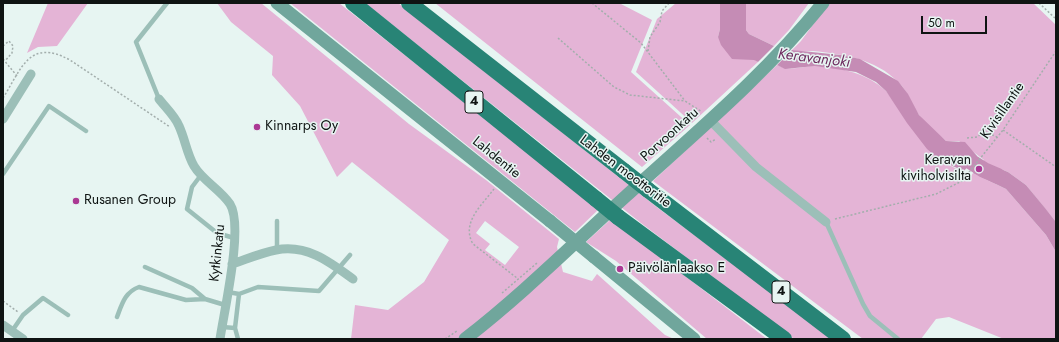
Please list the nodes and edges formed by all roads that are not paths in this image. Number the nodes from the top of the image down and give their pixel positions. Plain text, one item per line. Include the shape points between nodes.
1 (167, 3) edge
2 (277, 3) edge
3 (353, 3) edge
4 (409, 3) edge
5 (823, 3) edge
6 (31, 74) dead end
7 (159, 99) joint
8 (706, 115) junction
9 (3, 119) edge
10 (86, 131) dead end
11 (3, 174) edge
12 (201, 175) junction
13 (277, 221) dead end
14 (826, 222) joint
15 (234, 238) junction
16 (277, 249) junction
17 (350, 255) dead end
18 (232, 264) junction
19 (145, 267) dead end
20 (338, 268) junction
21 (353, 279) dead end
22 (228, 292) junction
23 (239, 294) junction
24 (205, 299) junction
25 (225, 305) junction
26 (68, 315) dead end
27 (117, 317) dead end
28 (3, 325) edge
29 (222, 327) junction
30 (235, 328) junction
31 (12, 332) junction
32 (481, 334) edge
33 (22, 339) edge
34 (220, 339) edge
35 (238, 339) edge
36 (465, 339) edge
37 (694, 339) edge
38 (784, 339) edge
39 (843, 339) edge
40 (898, 339) edge

1 - 7 lane via 136,42
2 - 37 main road, Lahdentie, bridge
3 - 38 highway, 4, bridge via 618,217
4 - 39 highway, Lahden moottoritie / 4, bridge
5 - 8 main road, Porvoonkatu via 759,75
6 - 9 street
7 - 12 street, Kytkinkatu via 178,124 191,161
8 - 14 street via 756,167
8 - 32 main road, Porvoonkatu
10 - 11 lane via 49,106
12 - 15 street, Kytkinkatu via 230,204 234,213
12 - 15 lane via 192,187 187,209 217,233
13 - 16 lane
14 - 40 lane via 870,316
15 - 18 street, Kytkinkatu
16 - 18 street
16 - 20 street via 314,253
17 - 20 lane
18 - 22 street, Kytkinkatu
19 - 24 lane via 192,288
20 - 21 street
20 - 23 lane via 319,291 258,287
22 - 23 lane
22 - 25 street, Kytkinkatu
23 - 30 lane
24 - 25 lane
24 - 27 lane via 186,300 139,287 132,289 125,296
25 - 29 street, Kytkinkatu
26 - 31 lane via 43,298 23,315
28 - 31 street
29 - 30 lane
29 - 34 street, Kytkinkatu
30 - 35 lane
31 - 33 street
32 - 36 main road, Porvoonkatu

